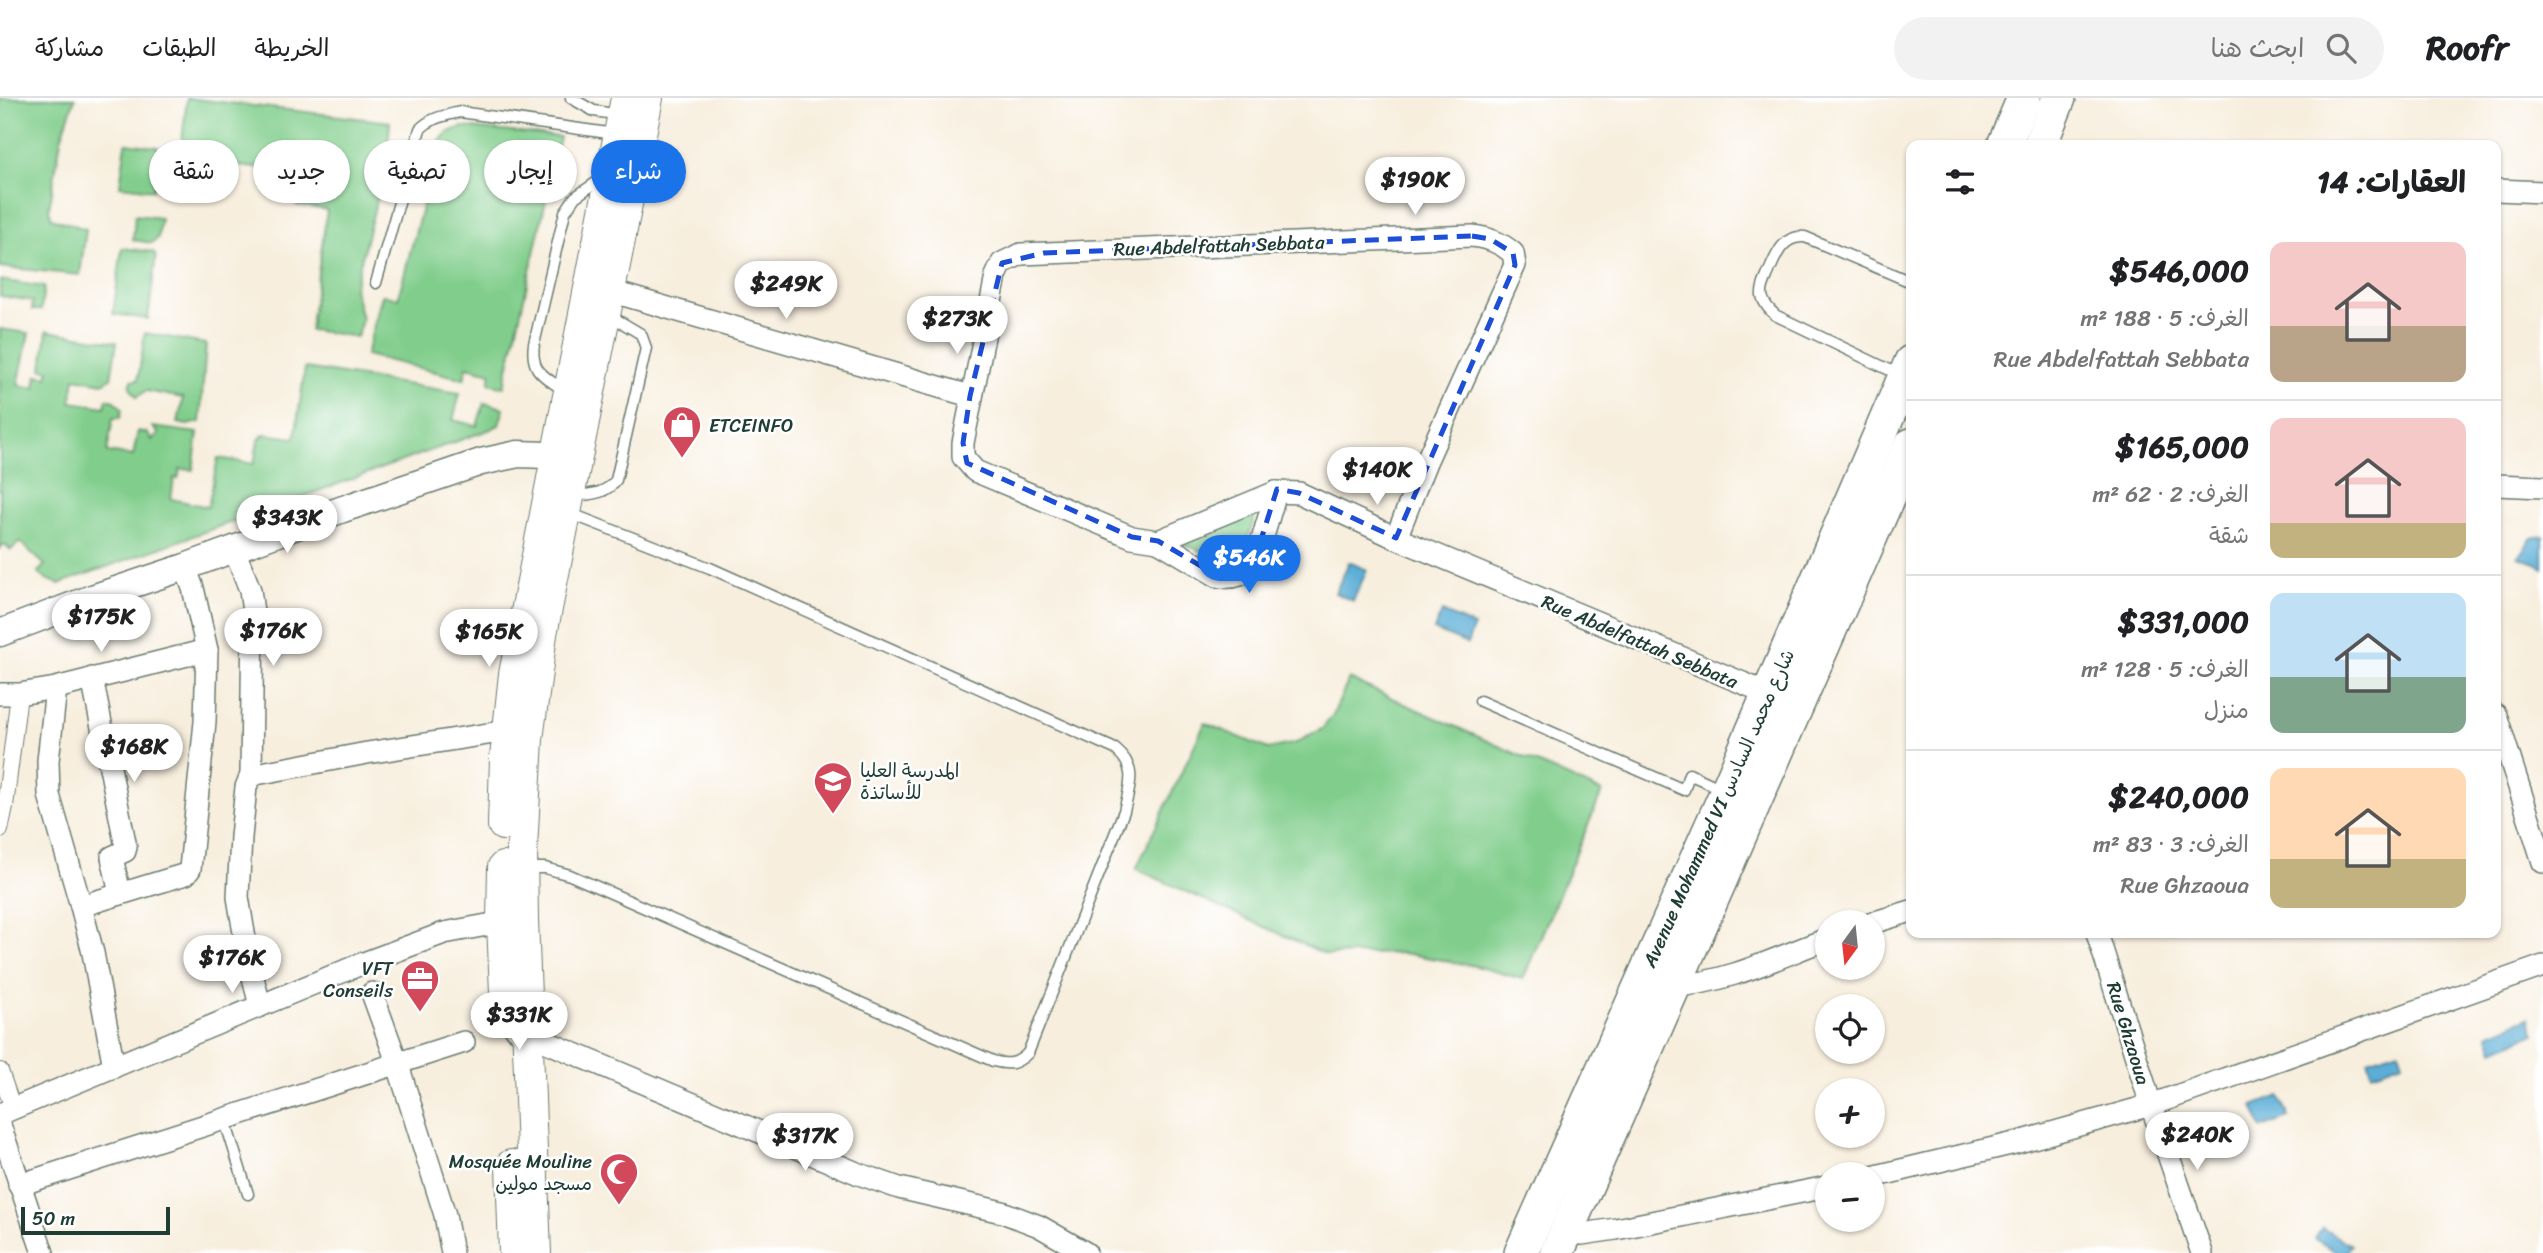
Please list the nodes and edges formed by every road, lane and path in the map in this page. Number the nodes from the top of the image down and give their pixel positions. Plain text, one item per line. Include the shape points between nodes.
1 (571, 98) edge
2 (2024, 98) edge
3 (2059, 98) edge
4 (632, 113) edge
5 (623, 140) edge
6 (2006, 140) edge
7 (2042, 140) edge
8 (591, 185) edge
9 (2501, 190) edge
10 (2543, 192) edge
11 (610, 203) edge
12 (1906, 280) edge
13 (376, 283) dead end
14 (602, 296) junction
15 (1906, 368) edge
16 (1906, 374) edge
17 (568, 393) junction
18 (970, 396) junction
19 (1906, 457) edge
20 (567, 458) junction
21 (2501, 485) edge
22 (2543, 487) edge
23 (1276, 492) junction
24 (568, 504) junction
25 (1396, 538) junction
26 (1158, 541) junction
27 (234, 549) junction
28 (185, 567) junction
29 (3, 630) edge
30 (207, 650) junction
31 (92, 678) junction
32 (56, 688) junction
33 (10, 694) edge
34 (1769, 694) junction
35 (1480, 701) dead end
36 (507, 731) junction
37 (2501, 731) edge
38 (251, 775) junction
39 (1727, 791) junction
40 (0, 830) edge
41 (2543, 862) edge
42 (522, 867) junction
43 (120, 894) junction
44 (81, 906) junction
45 (1906, 913) edge
46 (1885, 919) edge
47 (513, 920) junction
48 (2099, 938) edge
49 (1815, 943) edge
50 (2543, 965) edge
51 (1674, 986) junction
52 (372, 993) dead end
53 (260, 1006) junction
54 (517, 1029) junction
55 (464, 1042) dead end
56 (397, 1062) junction
57 (114, 1067) junction
58 (0, 1071) edge
59 (2151, 1105) junction
60 (4, 1116) edge
61 (225, 1118) junction
62 (1885, 1174) edge
63 (19, 1185) junction
64 (1815, 1189) edge
65 (248, 1194) dead end
66 (1562, 1242) edge
67 (448, 1251) edge
68 (40, 1252) edge
69 (514, 1253) edge
70 (536, 1253) edge
71 (1086, 1253) edge
72 (1521, 1253) edge
73 (2202, 1253) edge

1 - 4 lane via 594,111
2 - 6 main road
3 - 7 main road
4 - 5 main road
4 - 13 lane via 460,113 427,123 420,130
4 - 14 main road
8 - 17 lane via 565,212 532,358 535,368
9 - 10 street
11 - 14 main road
12 - 15 lane via 1796,237 1779,249 1762,296 1774,315
14 - 17 main road
14 - 18 street
14 - 20 main road
14 - 24 lane via 641,334 646,348 616,480 602,492
16 - 34 main road, Avenue Mohammed VI شارع محمد السادس
17 - 20 main road
18 - 25 street, Rue Abdelfattah Sebbata via 996,276 1010,257 1282,242 1490,239 1513,253 1515,265
18 - 26 street, Rue Abdelfattah Sebbata via 963,457 975,471 1132,537
19 - 51 main road, Avenue Mohammed VI شارع محمد السادس
20 - 24 main road
20 - 27 street via 518,454 481,462
20 - 36 main road via 518,651
21 - 22 street
23 - 25 street, Rue Abdelfattah Sebbata via 1299,493
23 - 26 street
23 - 26 street, Rue Abdelfattah Sebbata via 1256,561 1239,576 1217,576
24 - 42 main road via 542,634 530,726
24 - 42 lane via 1115,749 1130,768 1130,785 1124,811 1028,1053 1009,1065 570,875
25 - 34 street, Rue Abdelfattah Sebbata
27 - 28 street
27 - 38 street via 253,612
28 - 29 street
28 - 30 street
30 - 31 street
30 - 43 street via 205,722 190,869
31 - 32 street
31 - 43 street via 126,847 112,857
32 - 33 street
32 - 44 street via 49,795
33 - 40 street
34 - 39 main road, Avenue Mohammed VI شارع محمد السادس
35 - 39 lane via 1684,790 1689,774
36 - 38 street
36 - 47 main road
37 - 41 street
38 - 53 street via 246,787 238,897
39 - 72 main road, Avenue Mohammed VI شارع محمد السادس
42 - 47 main road
43 - 44 street
44 - 57 street
45 - 46 street
47 - 53 street via 444,933
47 - 54 main road
48 - 59 street, Rue Ghzaoua
49 - 51 street via 1722,977
50 - 59 street
51 - 66 main road, Avenue Mohammed VI شارع محمد السادس
52 - 56 street
53 - 57 street
54 - 69 main road
54 - 70 main road
54 - 71 street via 859,1174 1002,1212 1039,1226
55 - 56 street
56 - 61 street
56 - 67 street via 445,1215
57 - 60 street
58 - 60 street
59 - 62 street
59 - 73 street, Rue Ghzaoua
60 - 63 street
61 - 63 street
61 - 65 lane
63 - 68 street
64 - 66 street via 1582,1234

